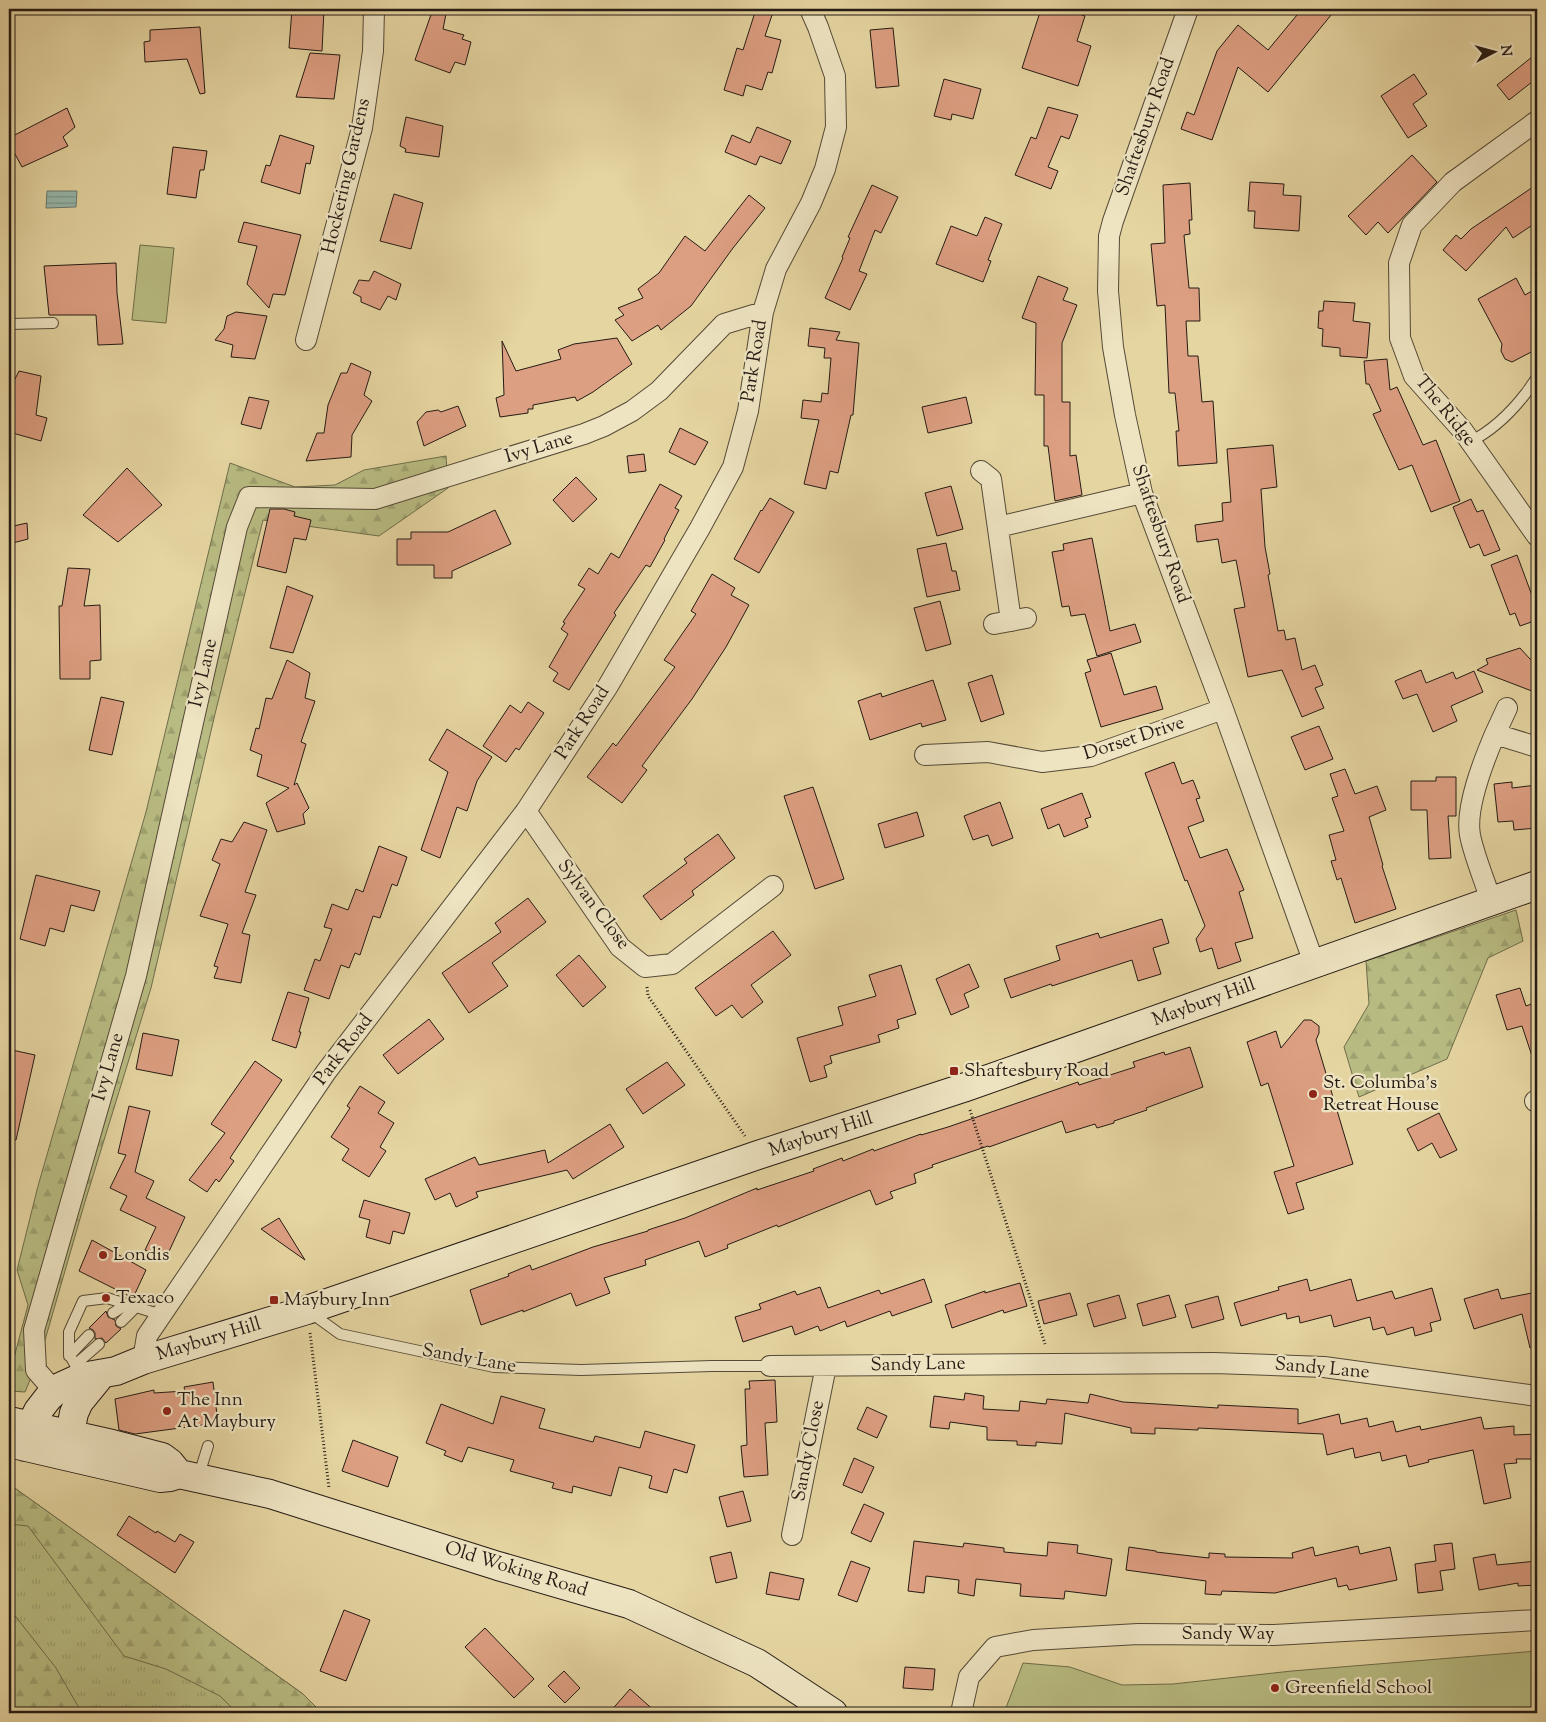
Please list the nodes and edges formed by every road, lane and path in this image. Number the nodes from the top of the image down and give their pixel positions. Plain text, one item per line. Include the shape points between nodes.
1 (374, 9) edge
2 (810, 9) edge
3 (1188, 9) edge
4 (1537, 121) edge
5 (763, 312) junction
6 (53, 323) dead end
7 (9, 324) edge
8 (306, 340) dead end
9 (1537, 378) edge
10 (1470, 442) junction
11 (981, 471) dead end
12 (1142, 493) junction
13 (998, 526) junction
14 (1537, 536) edge
15 (1010, 621) dead end
16 (1507, 708) dead end
17 (1223, 709) junction
18 (1495, 734) junction
19 (1537, 747) edge
20 (926, 755) dead end
21 (526, 811) junction
22 (1537, 885) edge
23 (773, 886) dead end
24 (1491, 901) junction
25 (1314, 963) junction
26 (645, 967) junction
27 (963, 1088) junction
28 (758, 1155) junction
29 (132, 1306) junction
30 (307, 1310) junction
31 (113, 1313) dead end
32 (162, 1315) junction
33 (121, 1322) dead end
34 (90, 1335) dead end
35 (99, 1344) dead end
36 (143, 1360) junction
37 (1051, 1364) junction
38 (770, 1366) joint
39 (826, 1366) junction
40 (83, 1372) junction
41 (55, 1392) junction
42 (1537, 1396) edge
43 (18, 1434) edge
44 (67, 1445) junction
45 (208, 1446) dead end
46 (188, 1477) junction
47 (332, 1514) junction
48 (792, 1535) dead end
49 (1537, 1620) edge
50 (833, 1713) edge
51 (962, 1713) edge

1 - 8 street, Hockering Gardens via 373,51 362,128
2 - 5 street, Park Road via 835,76 836,127 825,170 776,269
3 - 12 street, Shaftesbury Road via 1109,236 1108,291 1113,347
4 - 10 street, The Ridge via 1453,182 1412,225 1399,263 1400,338 1414,376
5 - 21 street, Park Road via 748,411 733,466 608,686
5 - 41 street, Ivy Lane via 724,324 659,391 632,411 584,434 375,499 249,497 237,526 136,976 34,1330 36,1370
6 - 7 lane
9 - 10 lane via 1502,421
10 - 14 street, The Ridge
11 - 13 street via 991,478
12 - 13 street
12 - 17 street, Shaftesbury Road
13 - 15 street
16 - 18 street
17 - 20 street, Dorset Drive via 1091,756 1042,762 988,752
17 - 25 street, Shaftesbury Road
18 - 19 street
18 - 24 street via 1471,803 1470,834
21 - 26 street, Sylvan Close via 620,947
21 - 32 street, Park Road via 326,1072
22 - 24 street, Maybury Hill
23 - 26 street, Sylvan Close via 672,964
24 - 25 street, Maybury Hill
25 - 27 street, Maybury Hill
26 - 28 path via 648,996
27 - 28 street, Maybury Hill
27 - 37 path
28 - 30 street, Maybury Hill
29 - 31 lane
29 - 32 lane
29 - 33 lane
29 - 40 lane via 108,1298 83,1302 69,1332
30 - 36 street, Maybury Hill
30 - 38 lane, Sandy Lane via 340,1334 494,1367 581,1370
30 - 47 path
32 - 36 street, Park Road via 147,1336
34 - 40 lane
35 - 40 lane
36 - 40 street, Maybury Hill
37 - 39 street, Sandy Lane
37 - 42 street, Sandy Lane via 1214,1363 1324,1367
38 - 39 street, Sandy Lane
39 - 48 street, Sandy Close
40 - 41 street, Maybury Hill
40 - 44 street via 79,1402
41 - 43 street, Maybury Hill
43 - 44 street, Old Woking Road
44 - 46 street, Old Woking Road via 160,1478
45 - 46 lane
46 - 47 street, Old Woking Road via 270,1494
47 - 50 street, Old Woking Road via 630,1604 757,1664
49 - 51 street, Sandy Way via 1274,1634 1138,1634 1034,1640 995,1647 968,1677

